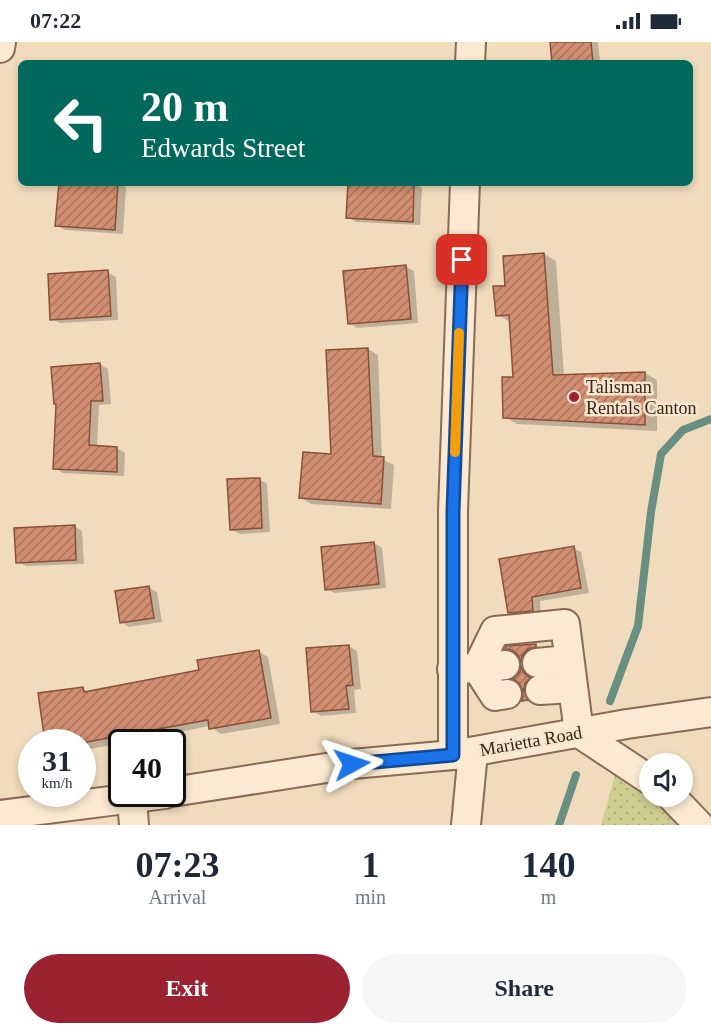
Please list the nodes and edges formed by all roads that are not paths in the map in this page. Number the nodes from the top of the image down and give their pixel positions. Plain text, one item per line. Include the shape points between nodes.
1 (1, 42) edge
2 (471, 42) edge
3 (0, 48) edge
4 (470, 60) edge
5 (465, 186) edge
6 (568, 660) junction
7 (505, 665) dead end
8 (464, 668) junction
9 (573, 688) junction
10 (507, 694) dead end
11 (711, 712) edge
12 (579, 733) junction
13 (463, 753) junction
14 (639, 773) edge
15 (186, 790) edge
16 (682, 807) edge
17 (133, 812) edge
18 (0, 815) edge
19 (56, 816) edge
20 (466, 825) edge
21 (699, 825) edge

1 - 3 street
2 - 4 street
5 - 8 street via 453,511
6 - 8 street via 565,624 495,631
6 - 9 street
6 - 9 street via 538,677
7 - 8 street
8 - 10 street via 495,696
8 - 13 street
9 - 12 street
11 - 12 street, Marietta Road
12 - 13 street, Marietta Road
12 - 14 street
13 - 15 street, Marietta Road via 352,764
13 - 20 street
16 - 21 street
17 - 19 street
18 - 19 street

